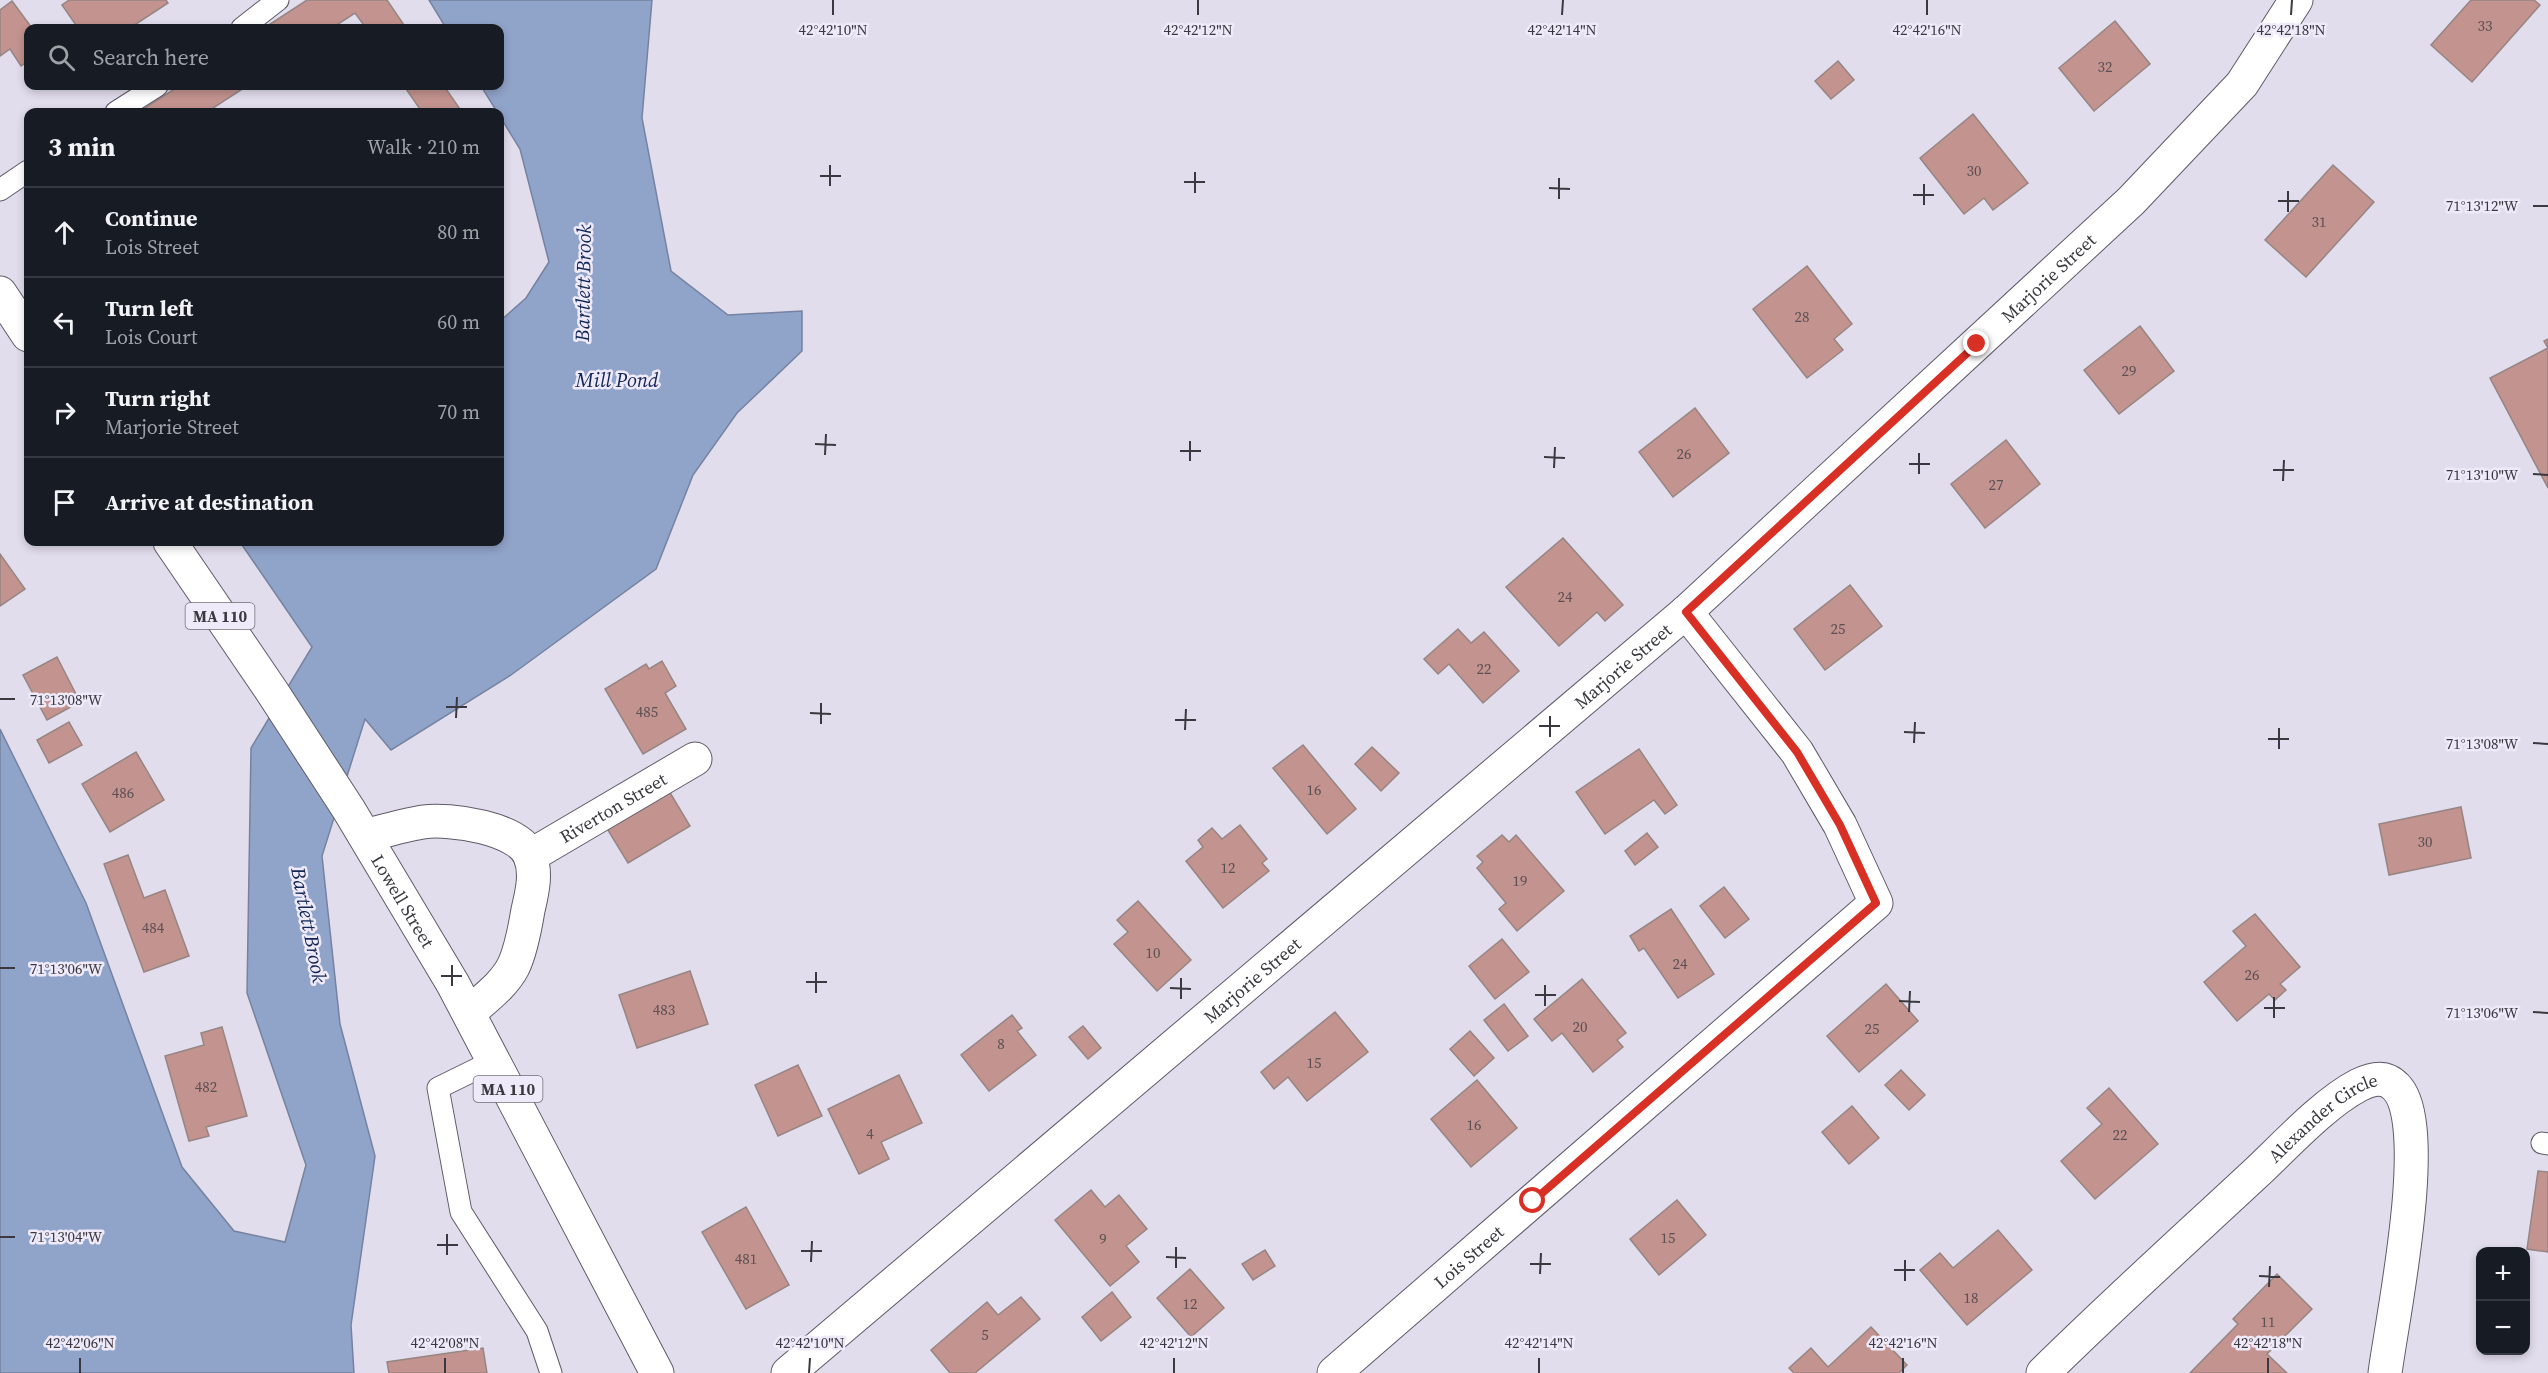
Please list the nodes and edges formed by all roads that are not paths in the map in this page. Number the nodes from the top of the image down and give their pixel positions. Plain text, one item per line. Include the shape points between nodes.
1 (278, 0) edge
2 (2296, 0) edge
3 (247, 24) edge
4 (151, 90) edge
5 (122, 108) edge
6 (24, 174) edge
7 (0, 190) edge
8 (173, 546) edge
9 (1686, 612) junction
10 (695, 759) dead end
11 (357, 823) junction
12 (530, 856) junction
13 (469, 1013) junction
14 (493, 1060) junction
15 (551, 1373) edge
16 (657, 1373) edge
17 (788, 1373) edge
18 (1334, 1373) edge
19 (2043, 1373) edge
20 (2385, 1373) edge

1 - 3 lane
2 - 9 street, Marjorie Street via 2242,84 2131,201
4 - 5 lane
6 - 7 lane
8 - 11 street, Lowell Street / MA 110
9 - 17 street, Marjorie Street
9 - 18 street, Lois Street via 1797,752 1840,825 1876,903
10 - 12 street, Riverton Street
11 - 12 street via 450,821 476,825 519,841
11 - 13 street, Lowell Street / MA 110
12 - 13 street via 534,881 513,967
13 - 14 street, Lowell Street / MA 110
14 - 15 lane via 438,1088 460,1212 537,1331
14 - 16 street, Lowell Street / MA 110
19 - 20 street, Alexander Circle via 2316,1118 2357,1086 2382,1079 2396,1086 2406,1105 2412,1170

